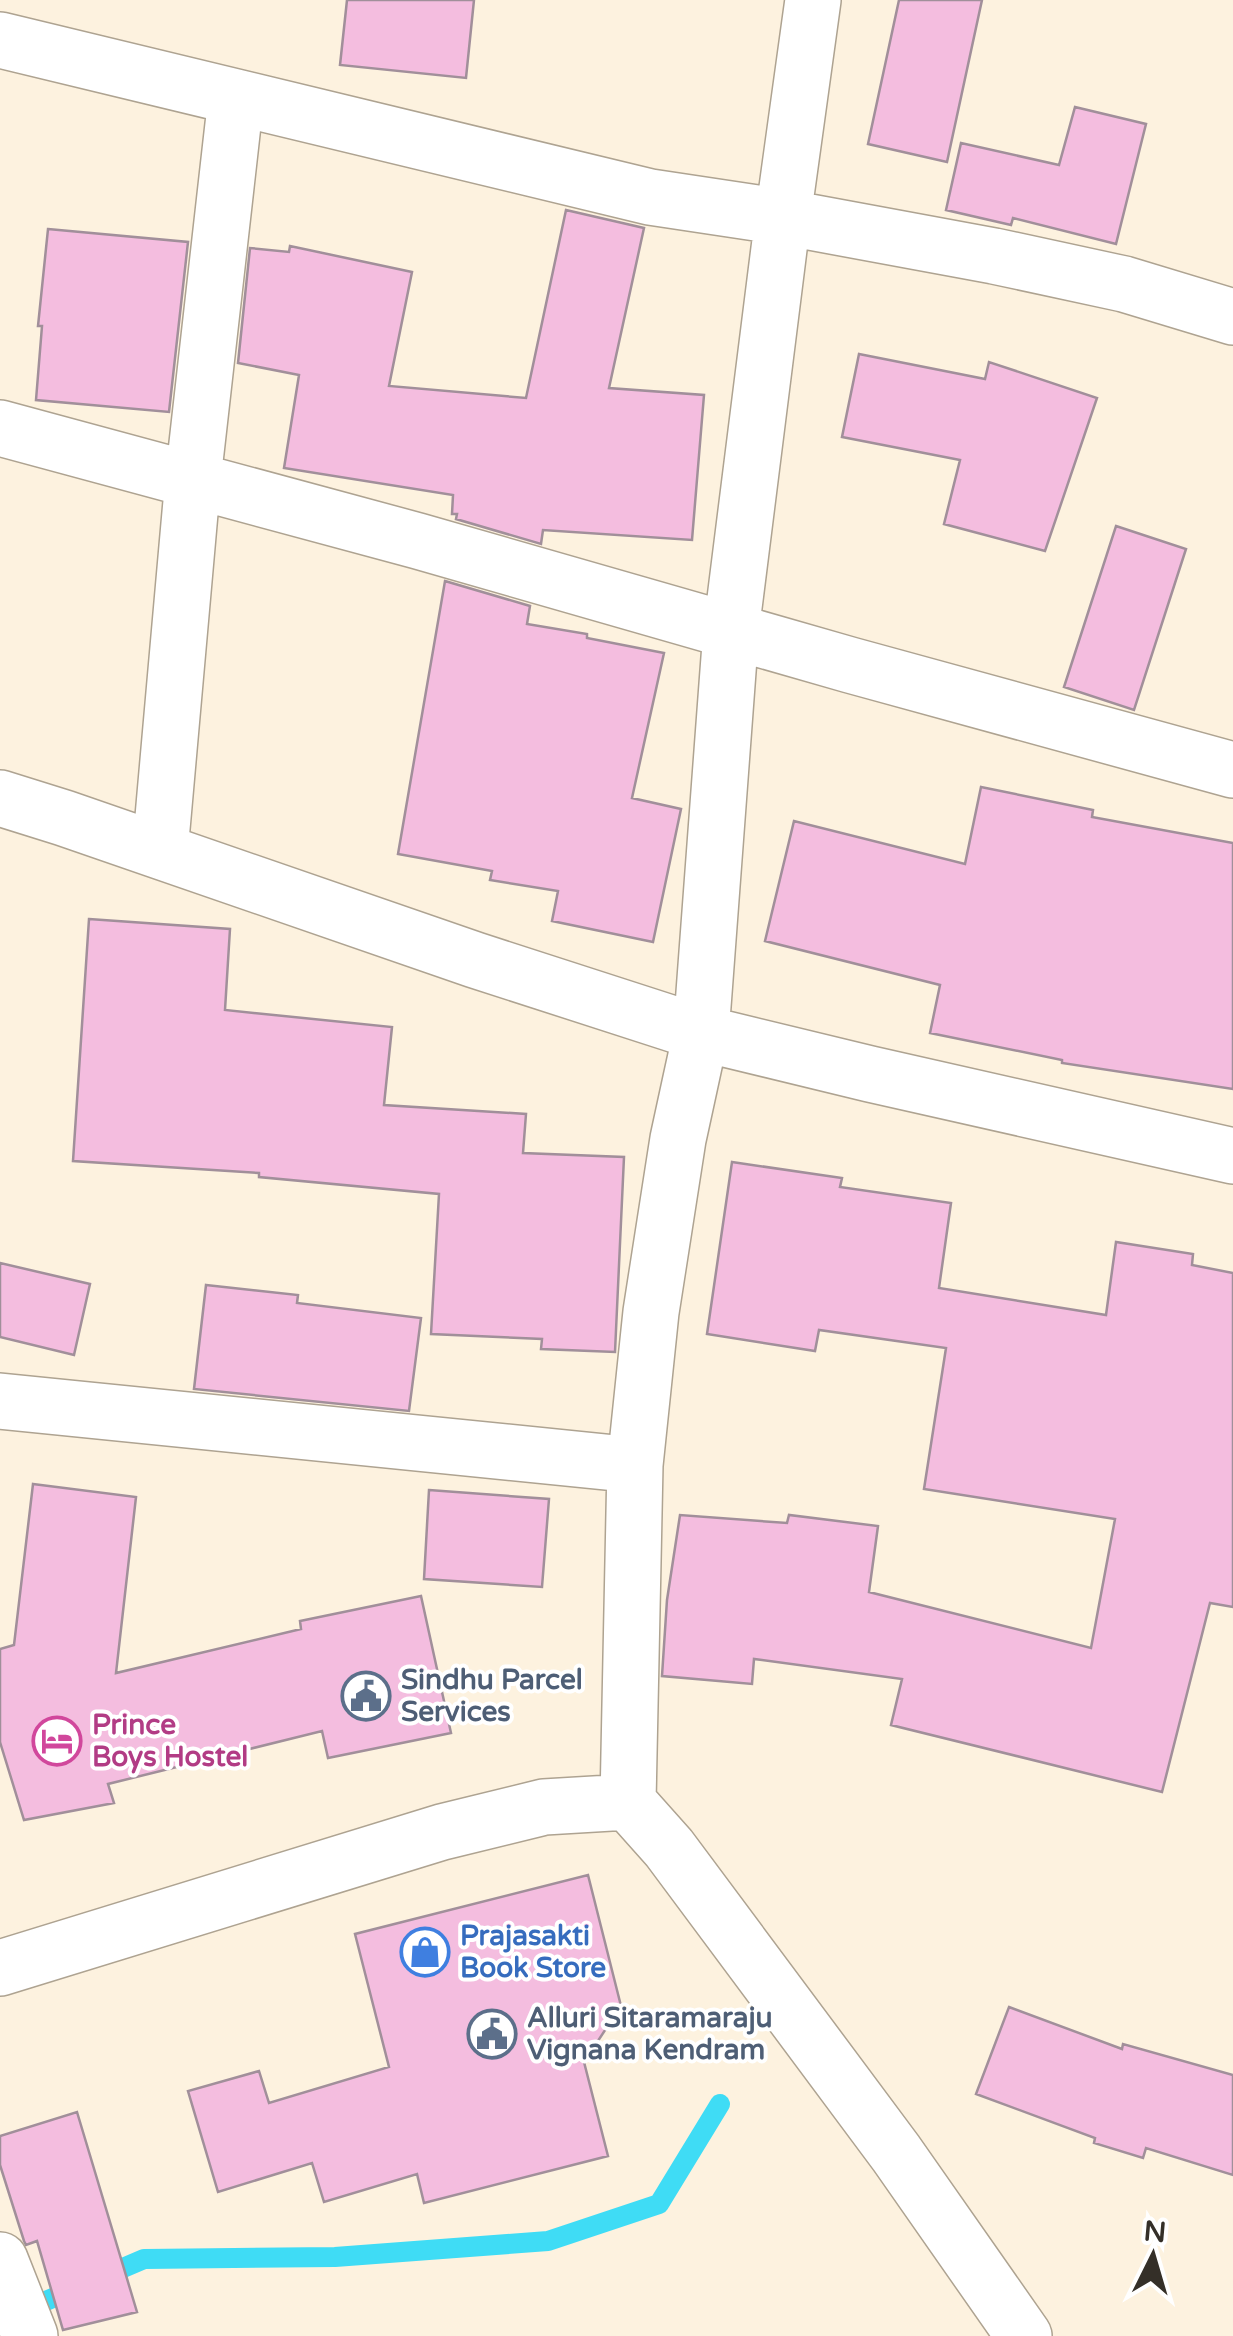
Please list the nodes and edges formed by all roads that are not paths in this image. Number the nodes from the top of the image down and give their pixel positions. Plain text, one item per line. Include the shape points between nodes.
1 (813, 0) edge
2 (0, 40) edge
3 (236, 98) junction
4 (783, 216) junction
5 (1233, 318) edge
6 (0, 428) edge
7 (193, 479) junction
8 (731, 631) junction
9 (1233, 770) edge
10 (0, 798) edge
11 (160, 851) junction
12 (701, 1032) junction
13 (1233, 1156) edge
14 (0, 1401) edge
15 (635, 1466) junction
16 (628, 1802) junction
17 (0, 1968) edge
18 (0, 2260) edge
19 (30, 2336) edge
20 (1024, 2336) edge

1 - 4 street
2 - 3 street
3 - 4 street via 650,198
3 - 7 street
4 - 5 street via 1124,284
4 - 8 street
6 - 7 street
7 - 8 street
7 - 11 street
8 - 9 street
8 - 12 street
10 - 11 street
11 - 12 street
12 - 13 street
12 - 15 street via 650,1312
14 - 15 street
15 - 16 street
16 - 17 street via 544,1807 442,1832
16 - 20 street via 828,2062
18 - 19 street

